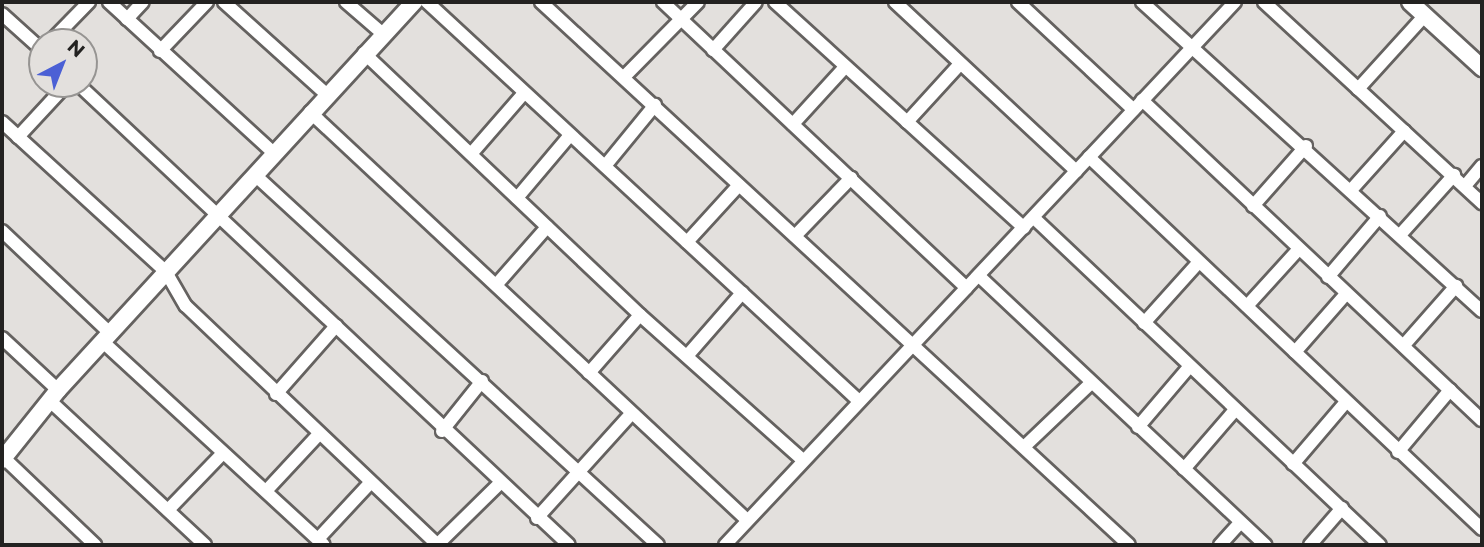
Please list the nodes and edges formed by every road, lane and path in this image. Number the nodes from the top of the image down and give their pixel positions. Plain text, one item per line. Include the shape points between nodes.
1 (89, 2) edge
2 (108, 2) edge
3 (143, 2) edge
4 (207, 2) edge
5 (225, 2) edge
6 (346, 2) edge
7 (414, 2) edge
8 (427, 2) edge
9 (541, 2) edge
10 (663, 2) edge
11 (698, 2) edge
12 (756, 2) edge
13 (775, 2) edge
14 (1018, 2) edge
15 (1142, 2) edge
16 (1235, 2) edge
17 (1264, 2) edge
18 (1410, 2) edge
19 (899, 3) edge
20 (2, 14) edge
21 (1424, 15) junction
22 (127, 19) junction
23 (681, 20) junction
24 (64, 28) edge
25 (383, 34) junction
26 (28, 37) edge
27 (1194, 46) junction
28 (713, 50) junction
29 (160, 51) junction
30 (364, 53) junction
31 (959, 65) junction
32 (845, 66) junction
33 (1481, 66) edge
34 (624, 77) junction
35 (1358, 89) junction
36 (524, 93) junction
37 (326, 94) junction
38 (54, 98) edge
39 (93, 98) edge
40 (655, 105) junction
41 (1138, 105) junction
42 (310, 112) junction
43 (2, 122) edge
44 (907, 122) junction
45 (793, 124) junction
46 (1404, 131) junction
47 (570, 135) junction
48 (18, 137) junction
49 (1306, 146) junction
50 (274, 153) junction
51 (471, 154) junction
52 (1089, 156) junction
53 (605, 166) junction
54 (1482, 166) edge
55 (1076, 171) junction
56 (255, 175) junction
57 (1454, 175) junction
58 (851, 178) junction
59 (739, 185) junction
60 (1465, 186) junction
61 (1352, 189) junction
62 (517, 198) junction
63 (1482, 203) edge
64 (1253, 206) junction
65 (219, 215) junction
66 (1380, 216) junction
67 (1034, 218) junction
68 (547, 227) junction
69 (1024, 228) junction
70 (2, 231) edge
71 (1400, 235) junction
72 (795, 236) junction
73 (687, 242) junction
74 (1298, 250) junction
75 (1198, 263) junction
76 (166, 272) junction
77 (979, 276) junction
78 (1328, 277) junction
79 (497, 284) junction
80 (1456, 286) junction
81 (967, 288) junction
82 (742, 293) junction
83 (1346, 294) junction
84 (1247, 306) junction
85 (1482, 311) edge
86 (640, 315) junction
87 (1144, 323) junction
88 (336, 326) junction
89 (106, 337) junction
90 (2, 338) edge
91 (1404, 345) junction
92 (912, 346) junction
93 (1295, 352) junction
94 (687, 356) junction
95 (1189, 367) junction
96 (589, 373) junction
97 (482, 381) junction
98 (1090, 384) junction
99 (1450, 390) junction
100 (276, 394) junction
101 (53, 395) junction
102 (859, 401) junction
103 (1346, 402) junction
104 (1234, 411) junction
105 (631, 414) junction
106 (1482, 420) edge
107 (1138, 427) junction
108 (442, 431) junction
109 (318, 435) junction
110 (1025, 446) junction
111 (1398, 452) junction
112 (223, 453) junction
113 (2, 458) edge
114 (803, 460) junction
115 (1293, 464) junction
116 (1184, 469) junction
117 (579, 470) junction
118 (370, 483) junction
119 (499, 484) junction
120 (266, 491) junction
121 (1342, 508) junction
122 (168, 510) junction
123 (537, 518) junction
124 (747, 520) junction
125 (1240, 523) junction
126 (1482, 529) edge
127 (321, 542) edge
128 (95, 545) edge
129 (205, 545) edge
130 (438, 545) edge
131 (569, 545) edge
132 (658, 545) edge
133 (725, 545) edge
134 (1129, 545) edge
135 (1220, 545) edge
136 (1265, 545) edge
137 (1310, 545) edge
138 (1380, 545) edge

1 - 24 street
2 - 22 street
3 - 22 street
4 - 29 street
5 - 37 street
6 - 25 street
7 - 25 street
8 - 36 street
9 - 34 street
10 - 23 street
11 - 23 street
12 - 28 street
13 - 32 street
14 - 41 street
15 - 27 street
16 - 27 street
17 - 35 street
18 - 21 street
19 - 31 street
20 - 26 street
21 - 33 street
21 - 35 street
22 - 29 street
23 - 28 street
23 - 34 street
25 - 30 street
27 - 41 street
27 - 49 street
28 - 45 street
29 - 50 street
30 - 37 street
30 - 51 street
31 - 44 street
31 - 55 street
32 - 44 street
32 - 45 street
34 - 40 street
35 - 46 street
36 - 47 street
36 - 51 street
37 - 42 street
38 - 48 street
39 - 65 street
40 - 53 street
40 - 59 street
41 - 52 street
41 - 64 street
42 - 50 street
42 - 79 street
43 - 48 street
44 - 69 street
45 - 58 street
46 - 57 street
46 - 61 street
47 - 53 street
47 - 62 street
48 - 76 street
49 - 61 street
49 - 64 street
50 - 56 street
51 - 62 street
52 - 55 street
52 - 75 street
53 - 73 street
54 - 60 street
55 - 67 street
56 - 65 street
56 - 97 street
57 - 60 street
57 - 71 street
58 - 72 street
58 - 81 street
59 - 72 street
59 - 73 street
60 - 63 street
61 - 66 street
62 - 68 street
64 - 74 street
65 - 76 street
65 - 88 street
66 - 71 street
66 - 78 street
67 - 69 street
67 - 87 street
68 - 79 street
68 - 86 street
69 - 77 street
70 - 89 street
71 - 80 street
72 - 92 street
73 - 82 street
74 - 78 street
74 - 84 street
75 - 84 street
75 - 87 street
76 - 89 street
76 - 100 street via 179,298
77 - 81 street
77 - 98 street
78 - 83 street
79 - 96 street
80 - 85 street
80 - 91 street
81 - 92 street
82 - 94 street
82 - 102 street
83 - 91 street
83 - 93 street
84 - 93 street
86 - 94 street
86 - 96 street
87 - 95 street
88 - 100 street
88 - 108 street
89 - 101 street
89 - 112 street
90 - 101 street
91 - 99 street
92 - 102 street
92 - 110 street
93 - 103 street
94 - 114 street
95 - 104 street
95 - 107 street
96 - 105 street
97 - 108 street
97 - 117 street
98 - 107 street
98 - 110 street
99 - 106 street
99 - 111 street
100 - 109 street
101 - 113 street
101 - 122 street
102 - 114 street
103 - 111 street
103 - 115 street
104 - 115 street
104 - 116 street
105 - 117 street
105 - 124 street
107 - 116 street
108 - 119 street
109 - 118 street
109 - 120 street
110 - 134 street
111 - 126 street
112 - 120 street
112 - 122 street
113 - 128 street
114 - 124 street
115 - 121 street
116 - 125 street
117 - 123 street
117 - 132 street
118 - 127 street
118 - 130 street
119 - 123 street
119 - 130 street
120 - 127 street
121 - 137 street
121 - 138 street
122 - 129 street
123 - 131 street
124 - 133 street
125 - 135 street
125 - 136 street

